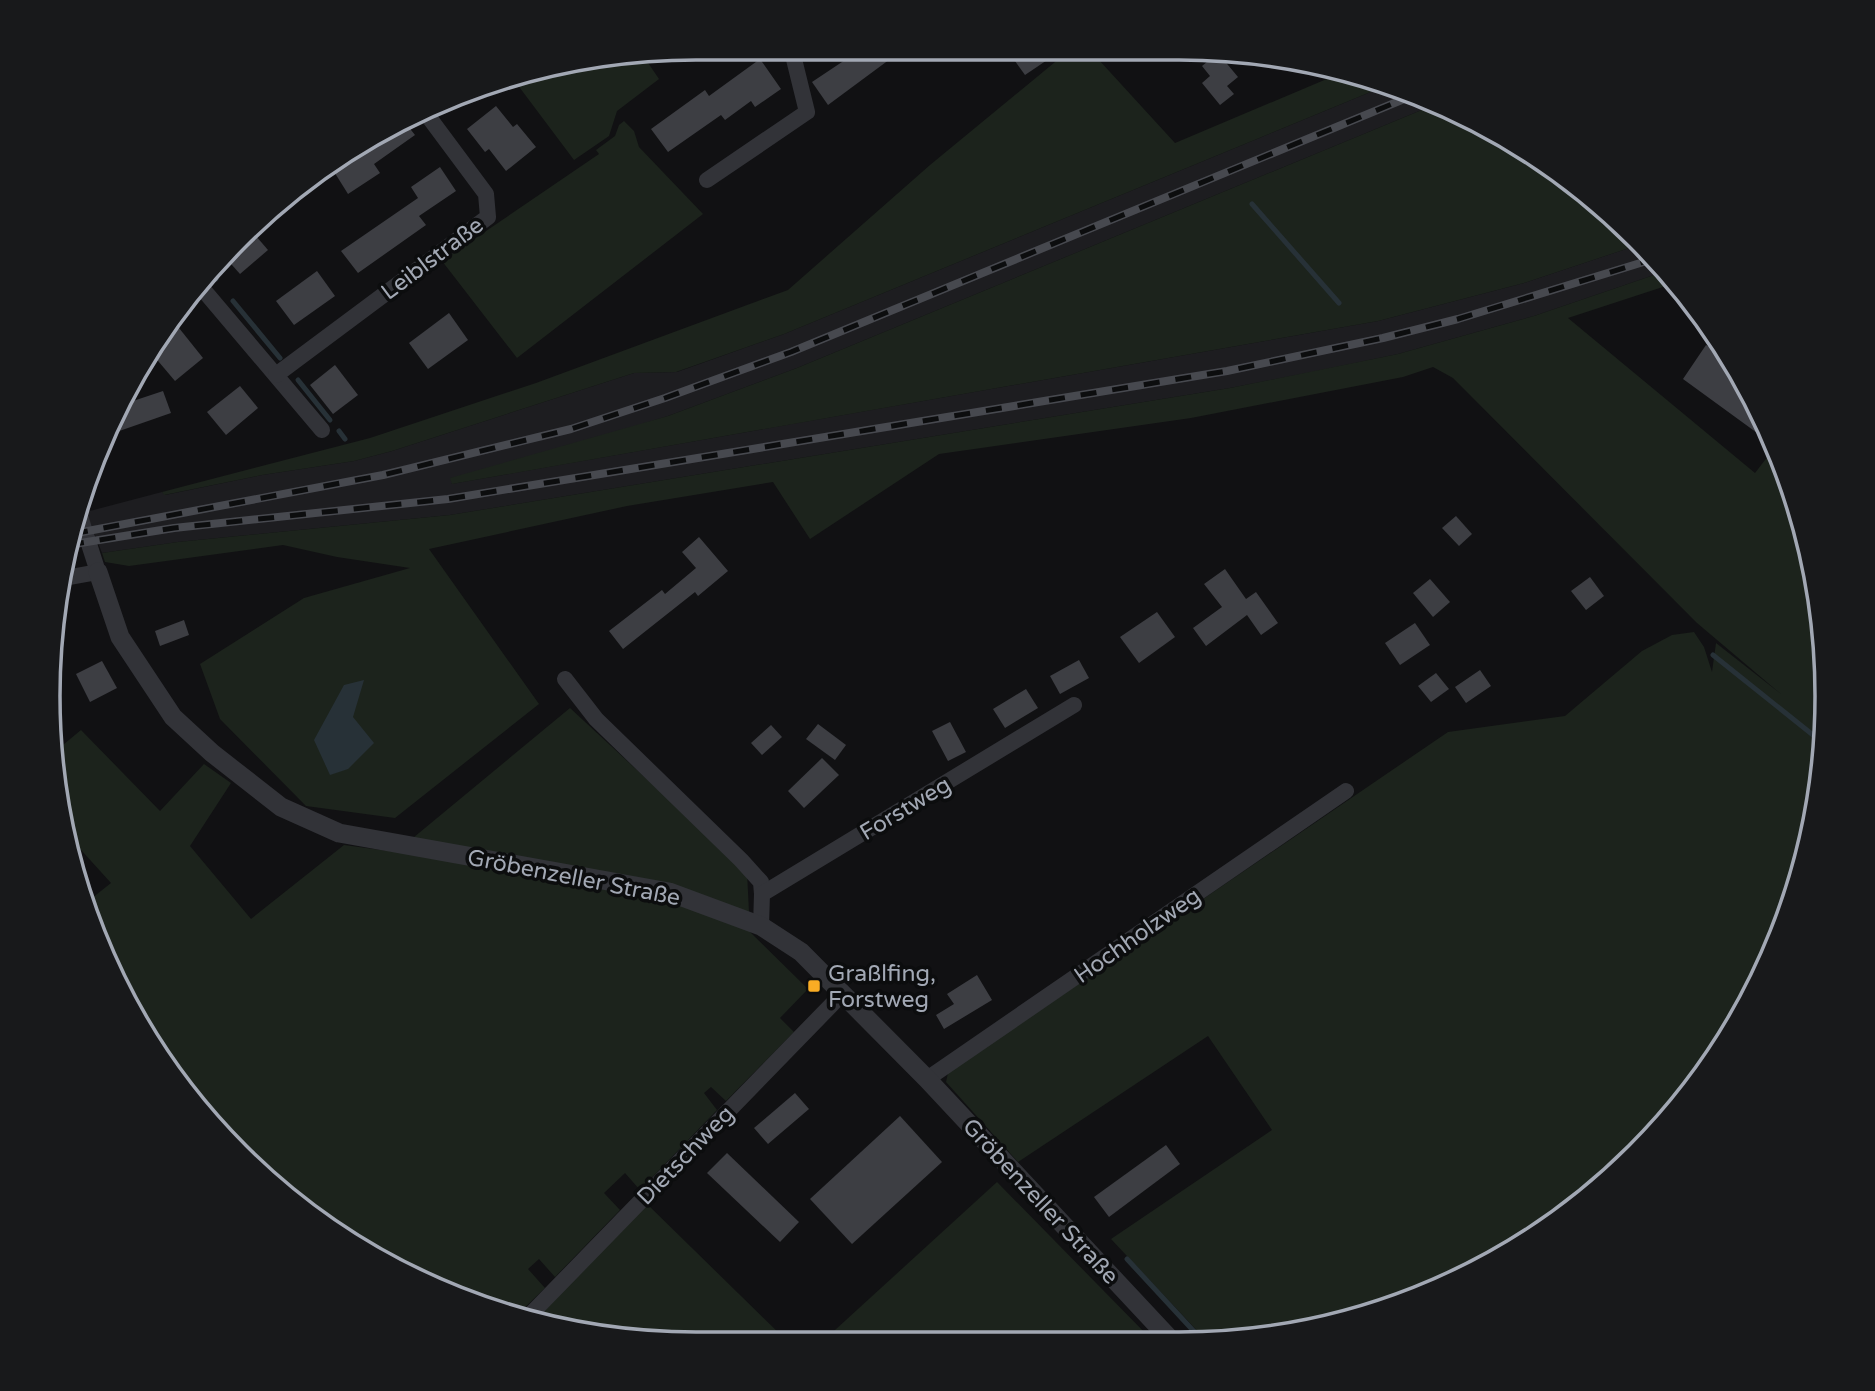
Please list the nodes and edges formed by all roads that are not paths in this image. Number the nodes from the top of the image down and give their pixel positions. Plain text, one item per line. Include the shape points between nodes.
1 (794, 60) edge
2 (430, 118) edge
3 (707, 180) dead end
4 (205, 291) edge
5 (276, 375) junction
6 (322, 430) dead end
7 (83, 525) edge
8 (98, 572) junction
9 (71, 577) edge
10 (565, 679) dead end
11 (1074, 705) dead end
12 (1346, 791) dead end
13 (762, 894) junction
14 (761, 926) junction
15 (843, 993) junction
16 (927, 1079) junction
17 (534, 1311) edge
18 (1163, 1332) edge

1 - 3 street via 807,111
2 - 5 street, Leiblstraße via 486,194 488,217
4 - 5 street
5 - 6 street
7 - 8 street
8 - 9 street
8 - 14 street, Gröbenzeller Straße via 120,636 173,717 281,807 339,833 668,892
10 - 13 street via 596,719 741,860 761,882
11 - 13 street, Forstweg
12 - 16 street, Hochholzweg
13 - 14 street
14 - 15 street, Gröbenzeller Straße via 801,952
15 - 16 street, Gröbenzeller Straße
15 - 17 street, Dietschweg
16 - 18 street, Gröbenzeller Straße

